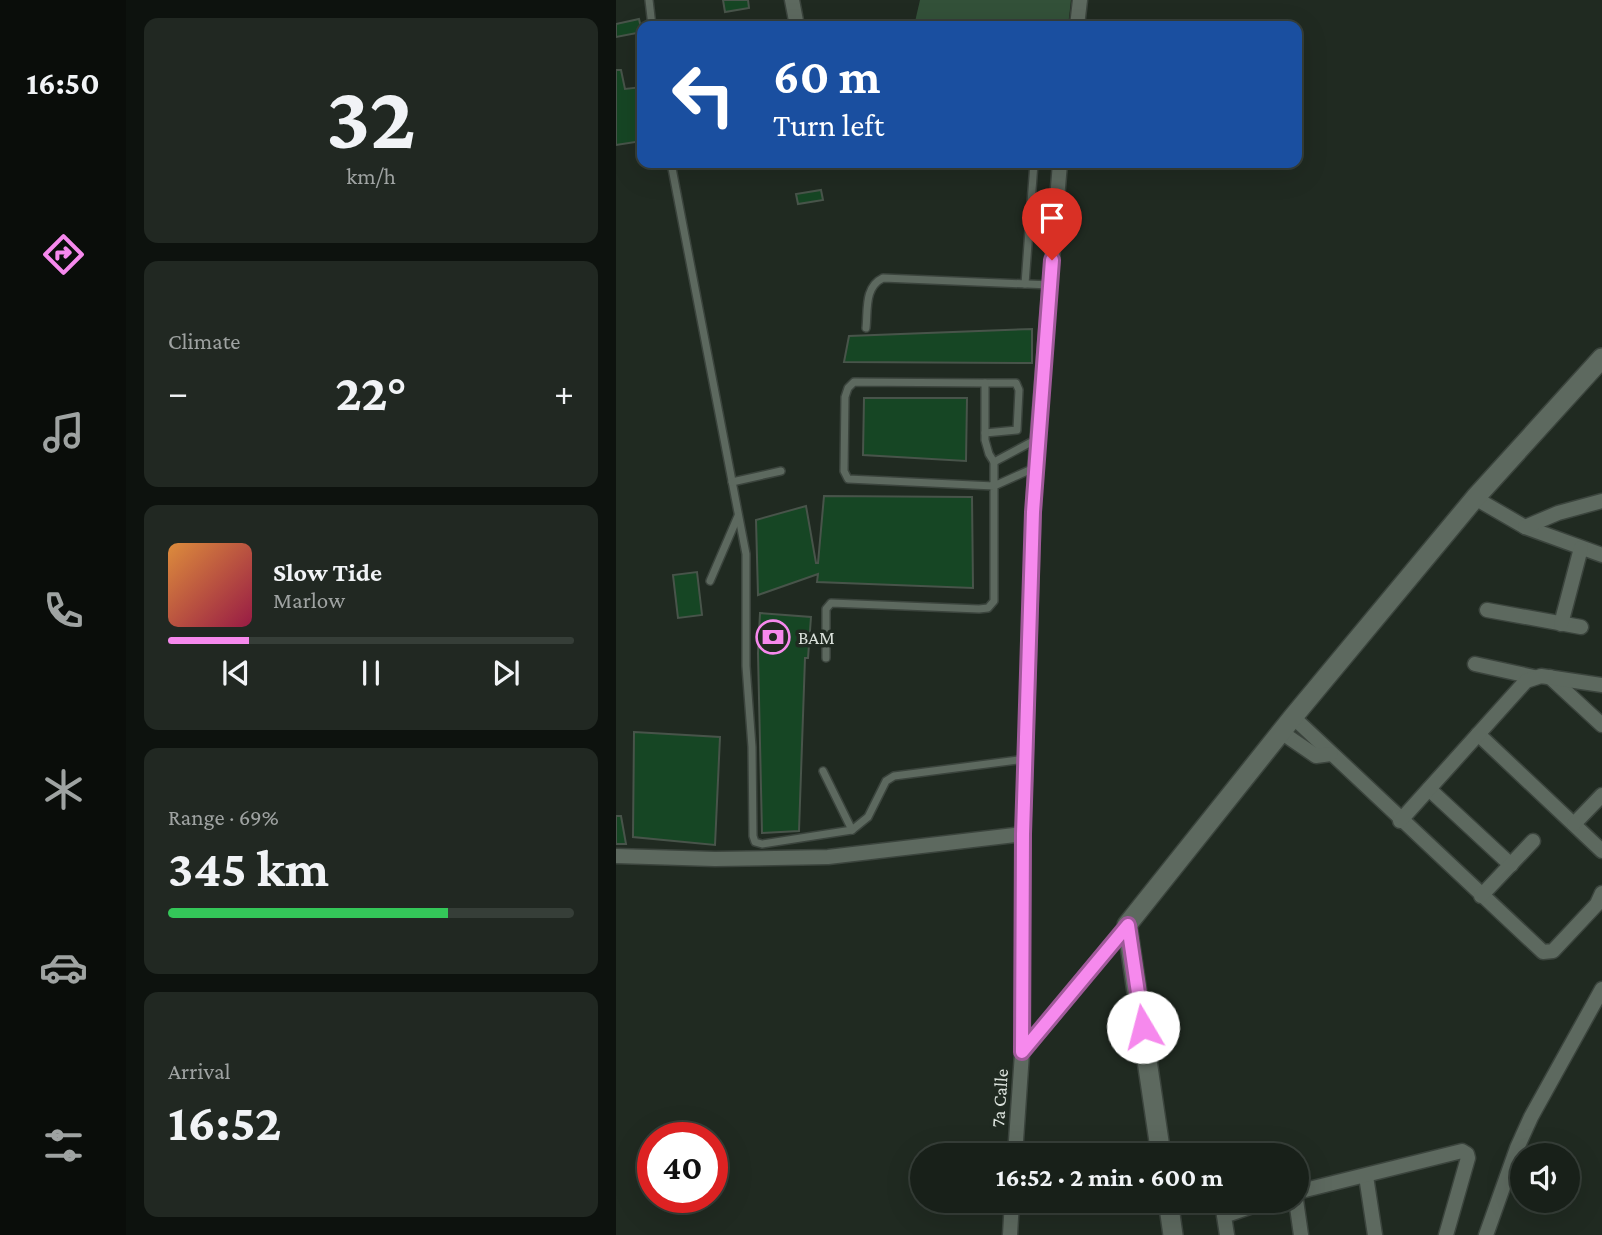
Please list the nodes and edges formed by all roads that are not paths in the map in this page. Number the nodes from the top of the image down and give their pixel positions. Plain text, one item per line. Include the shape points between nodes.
1 (649, 0) edge
2 (792, 0) edge
3 (1080, 0) edge
4 (651, 21) edge
5 (796, 21) edge
6 (1078, 21) edge
7 (672, 168) edge
8 (1034, 168) edge
9 (1060, 168) edge
10 (1025, 284) junction
11 (1050, 285) junction
12 (866, 328) dead end
13 (1602, 358) edge
14 (985, 383) junction
15 (985, 433) junction
16 (1037, 439) junction
17 (994, 462) junction
18 (1035, 468) junction
19 (781, 471) dead end
20 (732, 482) junction
21 (994, 486) junction
22 (1475, 498) junction
23 (1602, 501) edge
24 (738, 515) junction
25 (1525, 527) junction
26 (1581, 548) junction
27 (1602, 555) edge
28 (710, 581) dead end
29 (1487, 610) dead end
30 (1562, 624) junction
31 (1581, 627) dead end
32 (826, 658) dead end
33 (1475, 664) dead end
34 (1534, 677) junction
35 (1550, 677) junction
36 (1602, 685) edge
37 (1287, 724) junction
38 (1602, 725) edge
39 (1478, 734) junction
40 (1026, 759) junction
41 (823, 771) dead end
42 (1429, 789) junction
43 (1602, 795) edge
44 (1400, 821) junction
45 (1573, 824) junction
46 (852, 830) junction
47 (1023, 834) junction
48 (1533, 841) dead end
49 (1602, 851) edge
50 (616, 856) edge
51 (1511, 865) junction
52 (1602, 892) edge
53 (1481, 896) junction
54 (1128, 925) junction
55 (1602, 989) edge
56 (1022, 1052) junction
57 (1016, 1143) edge
58 (1159, 1143) edge
59 (1366, 1176) junction
60 (1309, 1189) edge
61 (1011, 1213) edge
62 (1170, 1213) edge
63 (1233, 1213) edge
64 (1298, 1213) edge
65 (1010, 1235) edge
66 (1173, 1235) edge
67 (1227, 1235) edge
68 (1301, 1235) edge
69 (1375, 1235) edge
70 (1446, 1235) edge
71 (1486, 1235) edge

1 - 4 lane
2 - 5 street
3 - 6 street
7 - 20 lane
8 - 10 lane
9 - 11 street, 7a Calle
10 - 11 lane
10 - 12 lane via 883,278 871,287
11 - 16 street, 7a Calle
13 - 22 street
14 - 15 lane
14 - 15 lane via 1018,385 1017,430
14 - 21 lane via 854,383 845,397 844,471 848,479 855,480
15 - 17 lane
16 - 17 lane
16 - 18 street, 7a Calle
17 - 21 lane
18 - 21 lane
18 - 40 street, 7a Calle
19 - 20 lane
20 - 24 lane
21 - 32 lane via 994,601 988,608 831,603 826,609
22 - 25 street
22 - 37 street
23 - 25 street
24 - 28 lane
24 - 46 lane via 746,554 755,842
25 - 26 street
26 - 27 street
26 - 30 street
29 - 30 street
30 - 31 street
33 - 34 street
34 - 35 street
34 - 39 street
35 - 36 street
35 - 38 street
37 - 44 street via 1331,754
37 - 54 street
39 - 42 street
39 - 45 street
40 - 46 lane via 894,776 886,781 868,817
40 - 47 street, 7a Calle
41 - 46 lane
42 - 44 street
42 - 51 street
43 - 45 street
44 - 53 street
45 - 49 street
47 - 50 street via 828,857
47 - 56 street, 7a Calle
48 - 51 street
51 - 53 street
52 - 53 street via 1597,904 1547,953
54 - 56 street
54 - 58 street
55 - 71 street via 1531,1117
56 - 57 street, 7a Calle
59 - 60 street
59 - 69 street
59 - 70 street via 1462,1151 1467,1154
61 - 65 street
62 - 66 street
63 - 67 street via 1224,1216
64 - 68 street

